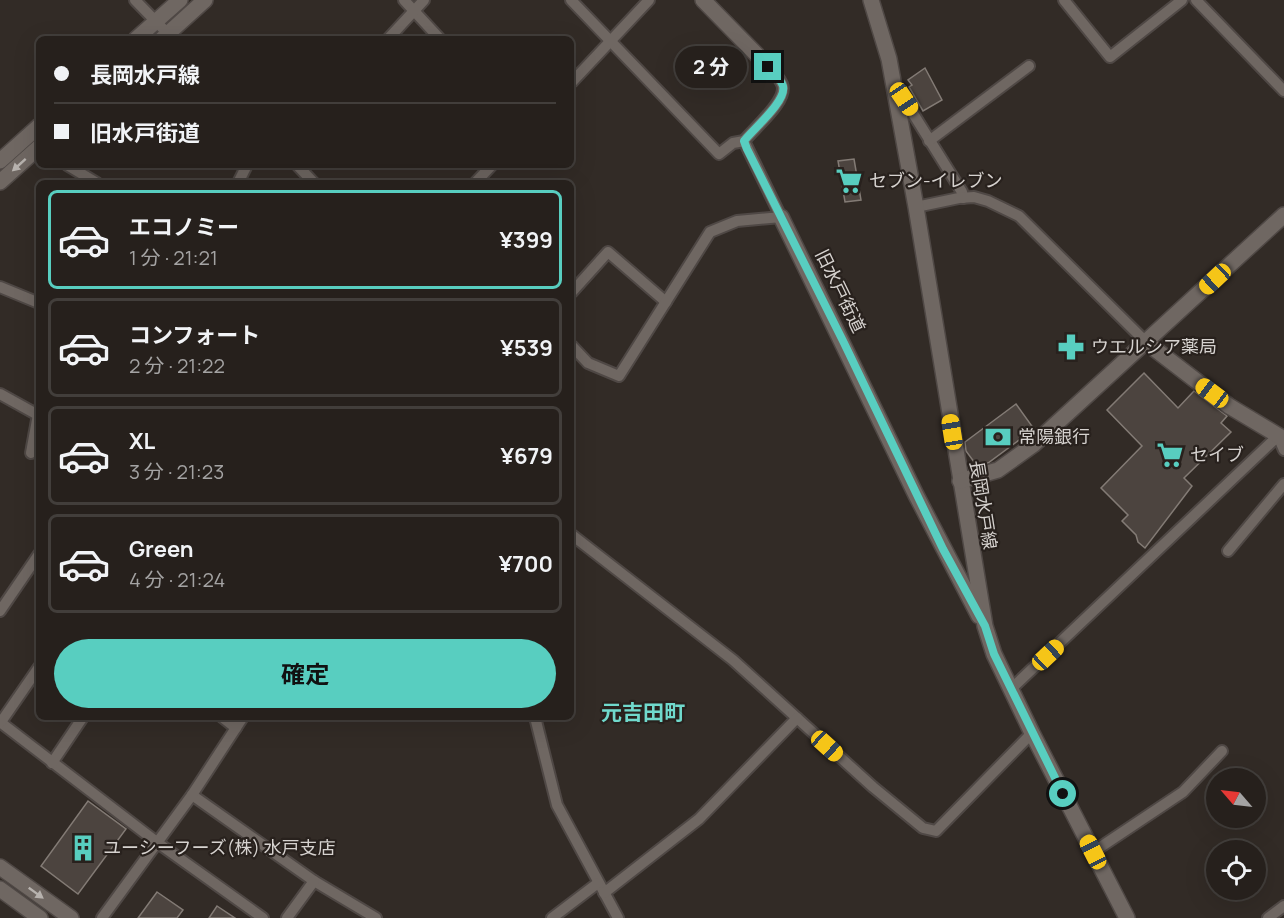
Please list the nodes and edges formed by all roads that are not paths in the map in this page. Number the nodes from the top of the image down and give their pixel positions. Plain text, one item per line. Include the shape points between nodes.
1 (135, 0) edge
2 (180, 0) edge
3 (205, 0) edge
4 (404, 0) edge
5 (424, 0) edge
6 (570, 0) edge
7 (649, 0) edge
8 (703, 0) edge
9 (871, 0) edge
10 (1064, 0) edge
11 (1182, 0) edge
12 (1196, 0) edge
13 (414, 11) junction
14 (156, 22) junction
15 (140, 36) edge
16 (167, 36) edge
17 (169, 36) edge
18 (391, 36) edge
19 (437, 36) edge
20 (610, 41) junction
21 (757, 55) joint
22 (1029, 66) dead end
23 (574, 80) edge
24 (1284, 91) edge
25 (895, 93) junction
26 (36, 129) edge
27 (744, 141) junction
28 (930, 141) junction
29 (36, 150) edge
30 (0, 161) edge
31 (72, 168) edge
32 (300, 168) edge
33 (489, 168) edge
34 (91, 180) edge
35 (311, 180) edge
36 (478, 180) edge
37 (0, 182) edge
38 (963, 198) junction
39 (916, 207) junction
40 (1284, 215) edge
41 (781, 218) junction
42 (0, 287) edge
43 (574, 289) edge
44 (36, 302) edge
45 (666, 302) junction
46 (1147, 343) junction
47 (574, 348) edge
48 (0, 393) edge
49 (36, 411) edge
50 (36, 424) edge
51 (1282, 442) edge
52 (31, 453) dead end
53 (960, 481) junction
54 (1284, 484) edge
55 (574, 537) edge
56 (1228, 551) dead end
57 (36, 558) edge
58 (0, 611) edge
59 (985, 626) junction
60 (36, 671) edge
61 (1011, 689) junction
62 (797, 718) junction
63 (81, 720) edge
64 (226, 720) edge
65 (241, 720) edge
66 (536, 720) edge
67 (0, 722) edge
68 (236, 728) junction
69 (1032, 733) junction
70 (1221, 751) dead end
71 (52, 763) junction
72 (192, 795) junction
73 (159, 843) junction
74 (1093, 852) junction
75 (0, 867) edge
76 (314, 881) junction
77 (0, 888) edge
78 (601, 888) junction
79 (1284, 906) edge
80 (40, 918) edge
81 (71, 918) edge
82 (102, 918) edge
83 (263, 918) edge
84 (287, 918) edge
85 (376, 918) edge
86 (552, 918) edge
87 (618, 918) edge
88 (1127, 918) edge
89 (1268, 918) edge

1 - 14 street
2 - 14 street
3 - 17 street
4 - 13 street
5 - 13 street
6 - 20 street
7 - 20 street
8 - 21 street
9 - 25 street, 長岡水戸線
10 - 11 street via 1110,57
12 - 24 street
13 - 18 street
13 - 19 street
14 - 15 street
14 - 16 street
20 - 23 street
20 - 27 street via 719,154
21 - 27 street via 779,78 783,94
22 - 28 street
25 - 28 street via 904,99
25 - 39 street, 長岡水戸線
26 - 30 street
27 - 41 street, 旧水戸街道
28 - 38 street
29 -> 37 street
31 - 34 street
32 - 35 street
33 - 36 street
38 - 39 street
38 - 46 street via 988,201 1019,216
39 - 53 street, 長岡水戸線
40 - 46 street
41 - 45 street via 737,220 710,232
41 - 59 street, 旧水戸街道 via 952,567
42 - 44 street
43 - 45 street via 608,252
45 - 47 street via 619,376 588,363
46 - 51 street
46 - 53 street via 1014,459 986,475
48 - 49 street
50 - 52 street
51 - 61 street
53 - 59 street, 長岡水戸線
54 - 56 street
55 - 62 street via 733,660
57 - 58 street
59 - 61 street, 長岡水戸線
60 - 67 street
61 - 69 street, 長岡水戸線
62 - 69 street via 873,788 923,828 936,831
62 - 78 street via 699,819
63 - 71 street
64 - 68 street
65 - 68 street
66 - 78 street via 556,805
67 - 71 street
68 - 72 street
69 - 74 street, 長岡水戸線
70 - 74 street via 1183,792
71 - 73 street
72 - 73 street
72 - 76 street
73 - 82 street
73 - 83 street
74 - 88 street, 長岡水戸線
75 -> 81 street
76 - 84 street
76 - 85 street
77 - 80 street
78 - 86 street
78 - 87 street
79 - 89 street

